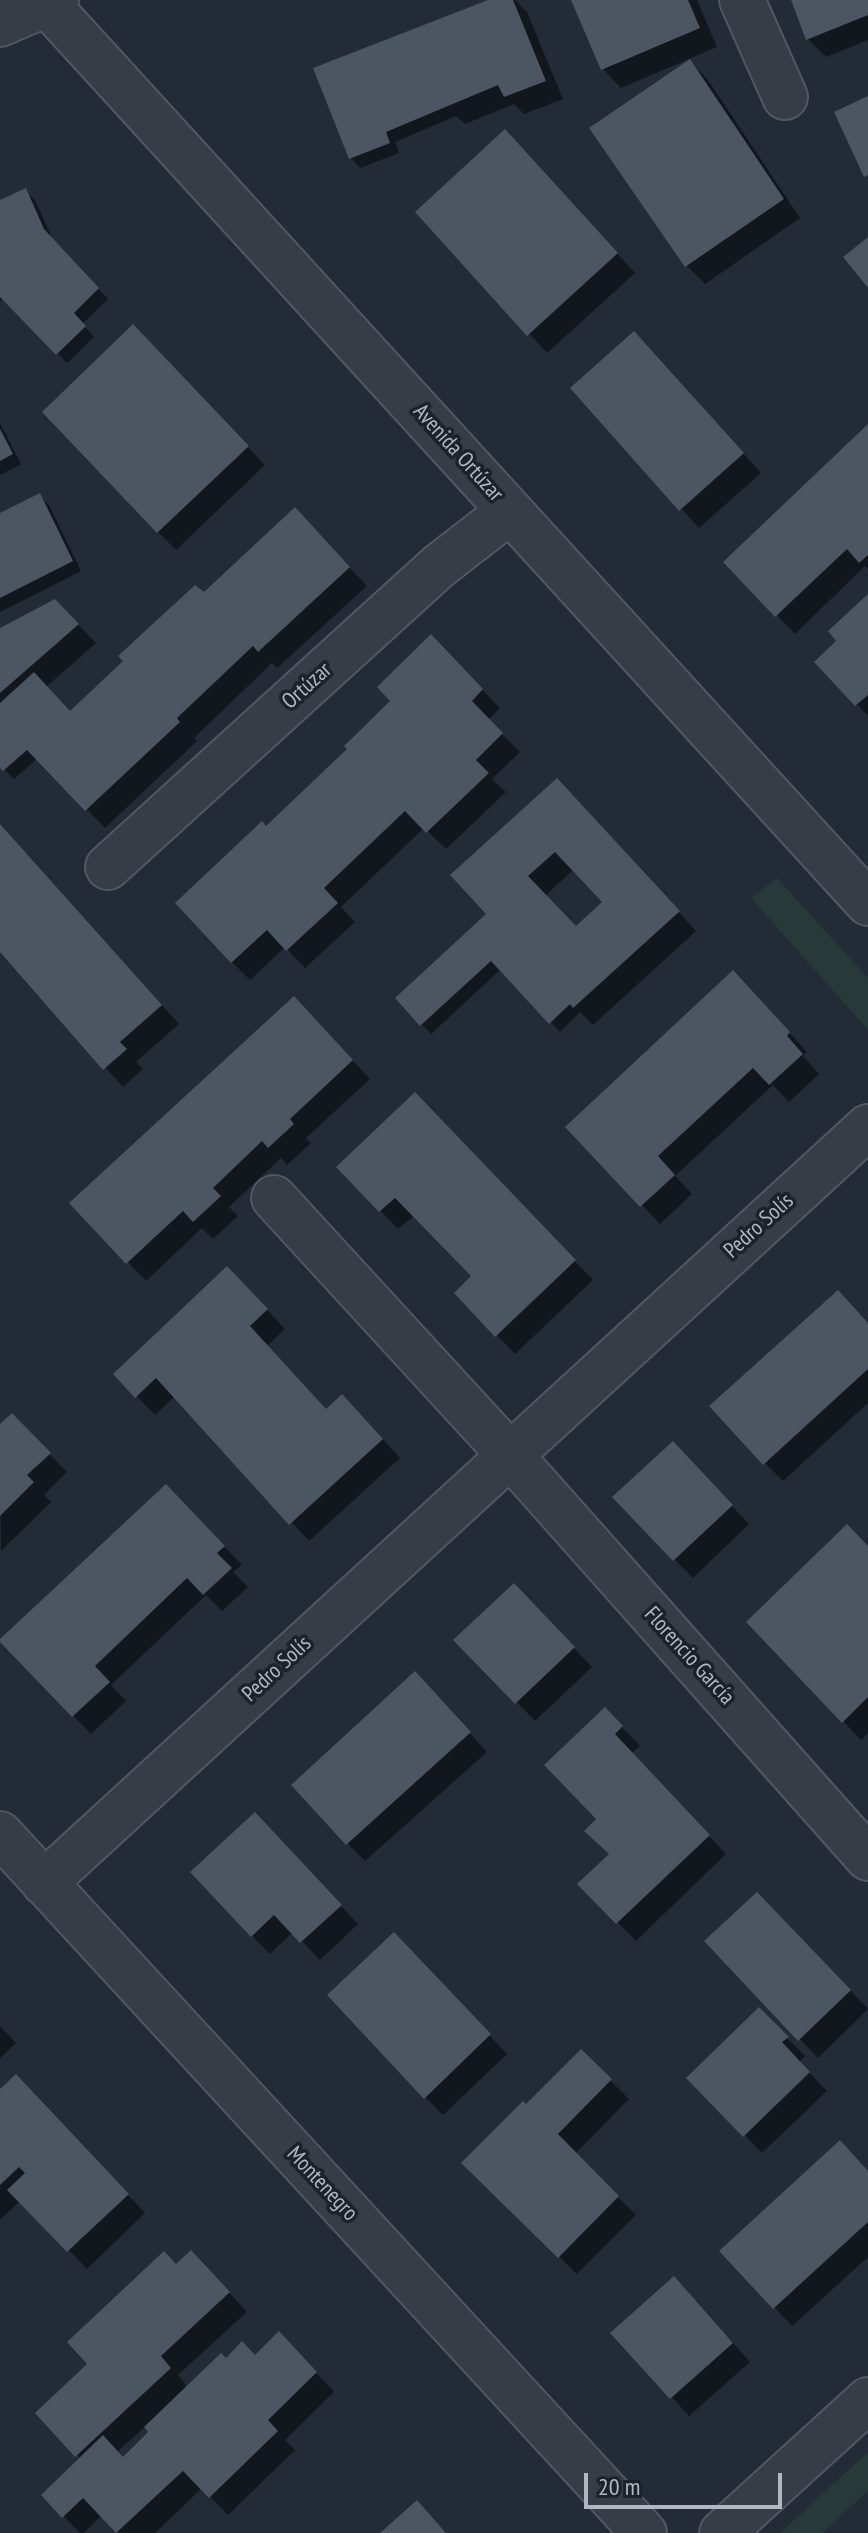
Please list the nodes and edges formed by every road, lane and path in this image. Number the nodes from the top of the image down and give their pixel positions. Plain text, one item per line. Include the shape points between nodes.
1 (742, 0) edge
2 (52, 2) edge
3 (0, 24) edge
4 (785, 97) dead end
5 (510, 511) junction
6 (108, 867) dead end
7 (868, 903) edge
8 (868, 1127) edge
9 (274, 1198) dead end
10 (509, 1454) junction
11 (0, 1834) edge
12 (868, 1858) edge
13 (44, 1883) junction
14 (868, 2400) edge
15 (644, 2533) edge
16 (722, 2533) edge

1 - 4 street
2 - 3 street
2 - 5 street, Avenida Ortúzar
5 - 6 street, Ortúzar via 439,566
5 - 7 street, Avenida Ortúzar
8 - 10 street, Pedro Solís
9 - 10 street
10 - 12 street, Florencio García
10 - 13 street, Pedro Solís
11 - 13 street, Montenegro
13 - 15 street, Montenegro
14 - 16 street

